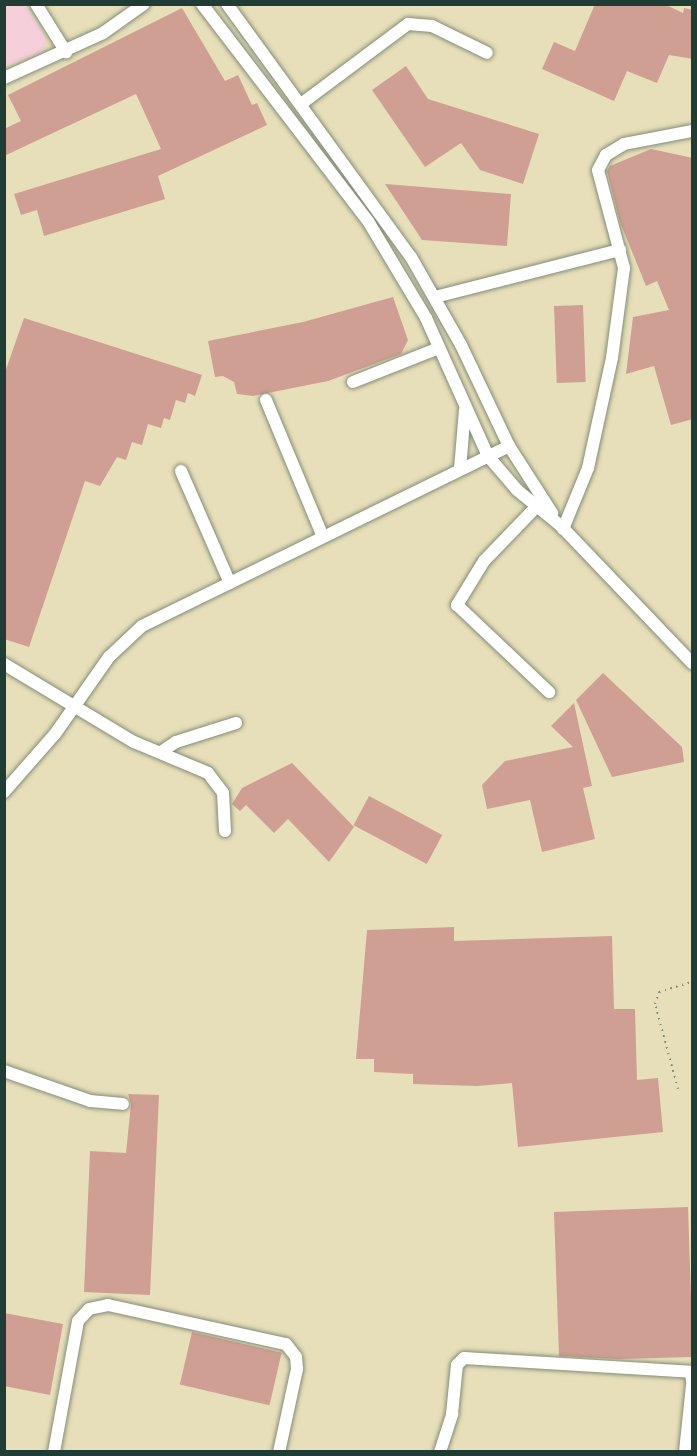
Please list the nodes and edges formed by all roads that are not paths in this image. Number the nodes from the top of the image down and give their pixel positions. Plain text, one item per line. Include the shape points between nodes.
1 (36, 4) edge
2 (144, 4) edge
3 (202, 4) edge
4 (227, 4) edge
5 (66, 52) junction
6 (487, 53) dead end
7 (4, 78) edge
8 (301, 104) junction
9 (693, 131) edge
10 (620, 250) junction
11 (435, 297) junction
12 (439, 348) junction
13 (353, 382) dead end
14 (266, 400) dead end
15 (465, 406) junction
16 (509, 446) junction
17 (488, 456) junction
18 (460, 470) junction
19 (181, 471) dead end
20 (537, 506) junction
21 (562, 527) junction
22 (323, 537) junction
23 (230, 583) junction
24 (693, 663) edge
25 (4, 664) edge
26 (549, 692) dead end
27 (73, 707) junction
28 (236, 723) dead end
29 (161, 752) junction
30 (4, 792) edge
31 (225, 831) dead end
32 (4, 1071) edge
33 (123, 1104) dead end
34 (693, 1383) edge
35 (54, 1452) edge
36 (279, 1452) edge
37 (440, 1452) edge
38 (685, 1452) edge

1 - 5 street
2 - 5 street via 103,33
3 - 12 street via 368,221
4 - 8 street
5 - 7 street
6 - 8 street via 432,26 408,24
8 - 11 street via 386,219
9 - 10 street via 624,144 606,155 598,170
10 - 11 street
10 - 21 street via 624,268 612,358 588,468
11 - 16 street
12 - 13 street
12 - 15 street
14 - 22 street
15 - 17 street
15 - 18 street
16 - 17 street
16 - 21 street
17 - 18 street
17 - 20 street
18 - 22 street
19 - 23 street
20 - 21 street
20 - 26 street via 484,561 457,605
21 - 24 street
22 - 23 street
23 - 27 street via 142,626 109,657
25 - 27 street
27 - 29 street via 134,742
27 - 30 street via 55,734
28 - 29 street via 176,742
29 - 31 street via 195,765 217,781 224,799
32 - 33 street via 90,1101
34 - 37 street via 691,1372 464,1358 457,1365 452,1414
34 - 38 street
35 - 36 street via 78,1321 89,1309 102,1305 286,1344 296,1357 297,1369

